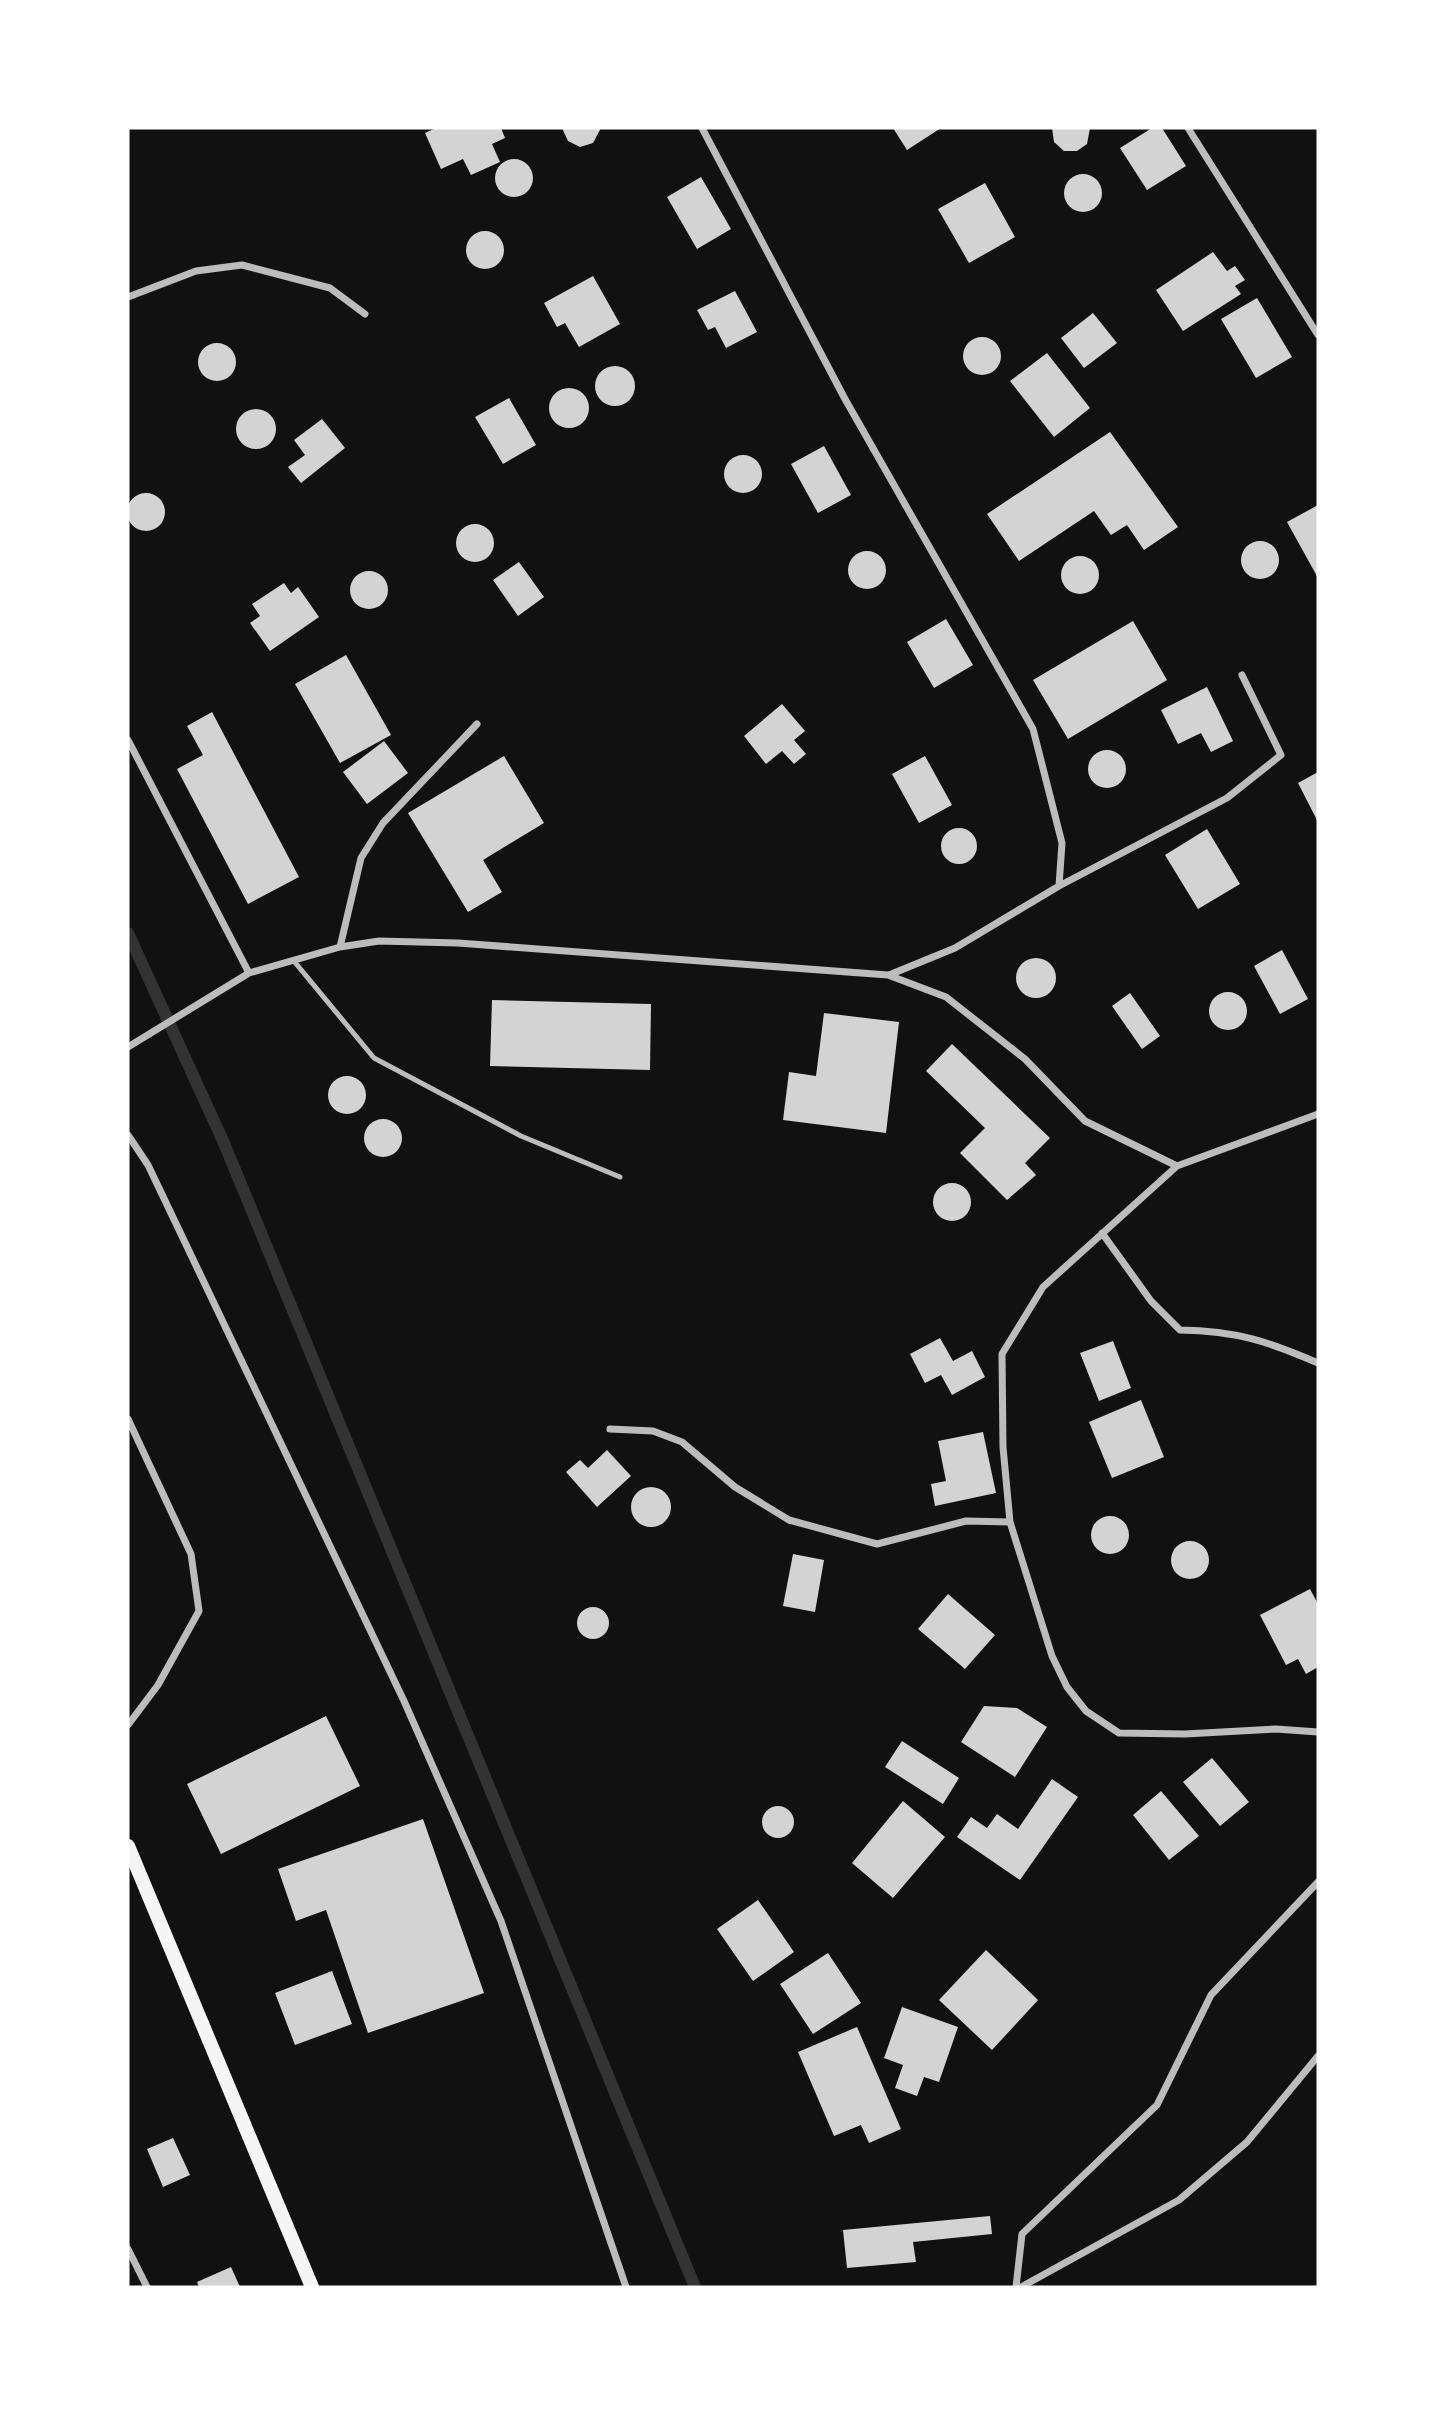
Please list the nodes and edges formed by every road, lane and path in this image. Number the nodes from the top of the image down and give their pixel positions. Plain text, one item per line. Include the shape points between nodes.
1 (702, 128) edge
2 (1188, 128) edge
3 (128, 297) edge
4 (365, 314) dead end
5 (1318, 335) edge
6 (1242, 676) dead end
7 (477, 724) dead end
8 (128, 740) edge
9 (1059, 886) junction
10 (340, 947) junction
11 (293, 961) junction
12 (249, 973) junction
13 (888, 975) junction
14 (128, 1047) edge
15 (1318, 1114) edge
16 (128, 1135) edge
17 (1177, 1166) junction
18 (620, 1177) dead end
19 (1102, 1233) junction
20 (1318, 1363) edge
21 (128, 1419) edge
22 (610, 1429) dead end
23 (1010, 1522) junction
24 (128, 1725) edge
25 (1318, 1732) edge
26 (128, 1846) edge
27 (1318, 1882) edge
28 (1318, 2056) edge
29 (128, 2249) edge
30 (147, 2287) edge
31 (312, 2287) edge
32 (626, 2287) edge
33 (1016, 2287) edge
34 (1021, 2287) edge

1 - 9 street via 845,399 1033,729 1062,843
2 - 5 street
3 - 4 street via 196,271 242,265 330,288
6 - 9 street via 1281,755 1227,798
7 - 10 street via 376,834 361,858
8 - 12 street
9 - 13 street via 955,947
10 - 11 street
10 - 13 street via 379,941 458,943
11 - 12 street
11 - 18 lane via 374,1058 521,1136
12 - 14 street
13 - 17 street via 946,997 1024,1059 1085,1121
15 - 17 street
16 - 32 street via 148,1165 404,1701 501,1921
17 - 19 street
19 - 20 street via 1151,1301 1180,1330 1266,1340
19 - 23 street via 1042,1287 1002,1354
21 - 24 street via 191,1554 199,1611 158,1685
22 - 23 street via 653,1431 682,1441 735,1487 789,1520 877,1544 966,1521
23 - 25 street via 1052,1656 1067,1687 1086,1711 1119,1733 1276,1728
26 - 31 main road
27 - 33 street via 1211,1995 1157,2105 1022,2234
28 - 34 street via 1247,2142 1179,2200
29 - 30 street

